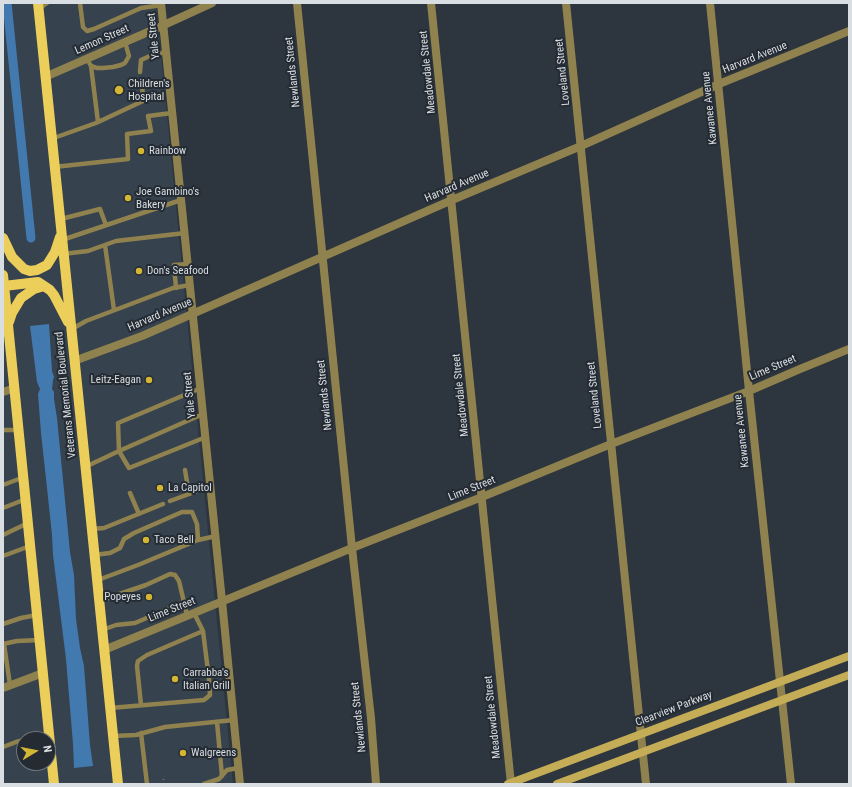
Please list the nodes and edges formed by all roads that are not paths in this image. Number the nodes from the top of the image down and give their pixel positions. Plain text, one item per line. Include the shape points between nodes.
1 (47, 3) edge
2 (80, 3) edge
3 (212, 3) edge
4 (297, 3) edge
5 (432, 3) edge
6 (566, 3) edge
7 (710, 3) edge
8 (161, 4) edge
9 (38, 6) edge
10 (164, 25) junction
11 (849, 31) edge
12 (125, 42) junction
13 (166, 52) junction
14 (89, 62) junction
15 (140, 72) dead end
16 (45, 77) junction
17 (142, 82) dead end
18 (719, 84) junction
19 (172, 113) junction
20 (98, 122) junction
21 (52, 139) junction
22 (582, 146) junction
23 (54, 167) junction
24 (181, 200) junction
25 (452, 200) junction
26 (60, 220) junction
27 (106, 225) junction
28 (185, 233) junction
29 (3, 238) edge
30 (62, 238) junction
31 (105, 245) junction
32 (63, 254) junction
33 (323, 256) junction
34 (188, 264) junction
35 (3, 275) edge
36 (190, 285) junction
37 (4, 286) edge
38 (44, 286) junction
39 (176, 288) junction
40 (114, 310) junction
41 (193, 313) junction
42 (8, 325) junction
43 (71, 330) junction
44 (849, 349) edge
45 (74, 361) junction
46 (15, 388) junction
47 (200, 388) junction
48 (749, 391) junction
49 (3, 392) edge
50 (203, 414) junction
51 (3, 430) edge
52 (19, 430) junction
53 (206, 438) junction
54 (611, 444) junction
55 (119, 451) junction
56 (85, 467) junction
57 (185, 470) dead end
58 (24, 477) junction
59 (3, 485) edge
60 (211, 486) junction
61 (130, 494) dead end
62 (189, 494) junction
63 (482, 497) junction
64 (26, 499) junction
65 (170, 501) dead end
66 (163, 504) dead end
67 (3, 508) edge
68 (139, 514) junction
69 (28, 523) junction
70 (92, 529) junction
71 (3, 534) edge
72 (216, 536) junction
73 (198, 540) junction
74 (30, 546) junction
75 (352, 548) junction
76 (94, 555) junction
77 (3, 556) edge
78 (97, 580) junction
79 (99, 600) junction
80 (222, 601) junction
81 (184, 602) junction
82 (191, 614) junction
83 (37, 615) junction
84 (3, 624) edge
85 (102, 630) junction
86 (203, 631) junction
87 (40, 640) junction
88 (3, 644) edge
89 (104, 650) junction
90 (849, 656) edge
91 (43, 673) junction
92 (849, 675) edge
93 (780, 681) junction
94 (7, 686) edge
95 (782, 699) junction
96 (141, 705) junction
97 (110, 708) junction
98 (234, 720) junction
99 (217, 722) junction
100 (49, 731) edge
101 (141, 733) junction
102 (641, 734) junction
103 (113, 736) junction
104 (16, 742) edge
105 (3, 747) edge
106 (643, 752) junction
107 (238, 768) junction
108 (53, 771) edge
109 (222, 776) junction
110 (54, 784) edge
111 (118, 784) edge
112 (147, 784) edge
113 (204, 784) edge
114 (240, 784) edge
115 (376, 784) edge
116 (510, 784) edge
117 (557, 784) edge
118 (646, 784) edge
119 (790, 784) edge

1 - 9 lane
2 - 8 lane via 83,27 87,31 141,8
3 - 10 street, Lemon Street
4 - 33 street, Newlands Street
5 - 25 street, Meadowdale Street
6 - 22 street, Loveland Street
7 - 18 street, Kawanee Avenue
8 - 10 street, Yale Street
9 - 16 main road, Veterans Memorial Boulevard
10 - 12 street, Lemon Street
10 - 13 street, Yale Street
11 - 18 street, Harvard Avenue
12 - 14 street, Lemon Street
12 - 14 lane via 129,56 125,63 97,68
13 - 15 lane via 141,60
13 - 19 street, Yale Street
14 - 16 street, Lemon Street
14 - 20 lane
16 - 21 main road, Veterans Memorial Boulevard
17 - 20 lane via 143,101
18 - 22 street, Harvard Avenue
18 - 48 street, Kawanee Avenue
19 - 23 lane via 148,116 151,130 127,134 128,160
19 - 24 street, Yale Street
20 - 21 lane
21 - 23 main road, Veterans Memorial Boulevard
22 - 25 street, Harvard Avenue
22 - 54 street, Loveland Street
23 - 26 main road, Veterans Memorial Boulevard
24 - 27 lane
24 - 28 street, Yale Street
25 - 33 street, Harvard Avenue
25 - 63 street, Meadowdale Street
26 - 27 lane via 100,209
26 - 30 main road, Veterans Memorial Boulevard
27 - 30 lane
28 - 31 lane via 116,241
28 - 34 street, Yale Street
29 - 30 main road via 17,264 30,270 47,265
30 - 32 main road, Veterans Memorial Boulevard
31 - 32 lane via 88,251
31 - 40 lane
32 - 43 main road, Veterans Memorial Boulevard
33 - 41 street, Harvard Avenue
33 - 75 street, Newlands Street
34 - 36 street, Yale Street
34 - 39 lane via 174,265
35 - 37 main road
36 - 39 lane
36 - 41 street, Yale Street
37 - 38 main road via 38,282
37 - 42 main road
38 - 42 main road via 21,298
38 - 43 main road via 54,295
39 - 40 lane
40 - 43 lane
41 - 45 street, Harvard Avenue via 142,336
41 - 47 street, Yale Street
42 - 46 main road
43 - 45 main road, Veterans Memorial Boulevard
44 - 48 street, Lime Street
45 - 56 main road, Veterans Memorial Boulevard
46 - 49 street
46 - 52 main road
47 - 50 street, Yale Street
47 - 55 lane via 118,423
48 - 54 street, Lime Street
48 - 93 street, Kawanee Avenue
50 - 53 street, Yale Street
50 - 55 lane
51 - 52 lane
52 - 58 main road
53 - 55 lane via 129,468
53 - 60 street, Yale Street
54 - 63 street, Lime Street
54 - 102 street, Loveland Street
55 - 56 lane
56 - 70 main road, Veterans Memorial Boulevard
57 - 62 lane
58 - 59 lane
58 - 64 main road
60 - 62 lane
60 - 72 street, Yale Street
61 - 68 lane
62 - 65 lane
63 - 75 street, Lime Street
63 - 116 street, Meadowdale Street
64 - 67 lane
64 - 69 main road
66 - 68 lane
68 - 70 lane via 104,528
69 - 71 lane
69 - 74 main road
70 - 76 main road, Veterans Memorial Boulevard
72 - 73 lane
72 - 80 street, Yale Street
73 - 76 lane via 197,524 192,512 182,512 134,533 124,539 120,548 110,553
73 - 78 lane
74 - 77 lane
74 - 83 main road
75 - 80 street, Lime Street
75 - 115 street, Newlands Street
76 - 78 main road, Veterans Memorial Boulevard
78 - 79 main road, Veterans Memorial Boulevard
79 - 81 lane via 146,585 170,574 175,575 179,582
79 - 85 main road, Veterans Memorial Boulevard
80 - 82 street, Lime Street
80 - 98 street, Yale Street
81 - 82 lane
81 - 85 lane via 135,623
82 - 86 lane
82 - 89 street, Lime Street
83 - 84 lane
83 - 87 main road
85 - 89 main road, Veterans Memorial Boulevard
86 - 96 lane via 138,661
86 - 96 lane via 210,695 204,700
87 - 88 lane
87 - 91 main road
88 - 94 lane
89 - 97 main road, Veterans Memorial Boulevard
90 - 93 main road, Clearview Parkway
91 - 94 street
91 - 100 main road
92 - 95 main road
93 - 95 street, Kawanee Avenue
93 - 102 main road, Clearview Parkway
95 - 106 main road
95 - 119 street, Kawanee Avenue
96 - 97 lane
97 - 103 main road, Veterans Memorial Boulevard
98 - 99 lane
98 - 107 street, Yale Street
99 - 101 lane via 165,727
99 - 109 lane
101 - 103 lane
101 - 112 lane
102 - 106 street, Loveland Street
102 - 116 main road, Clearview Parkway
103 - 111 main road, Veterans Memorial Boulevard
104 - 105 lane
106 - 117 main road
106 - 118 street, Loveland Street
107 - 109 lane via 227,770
107 - 114 street, Yale Street
108 - 110 main road
109 - 113 lane

